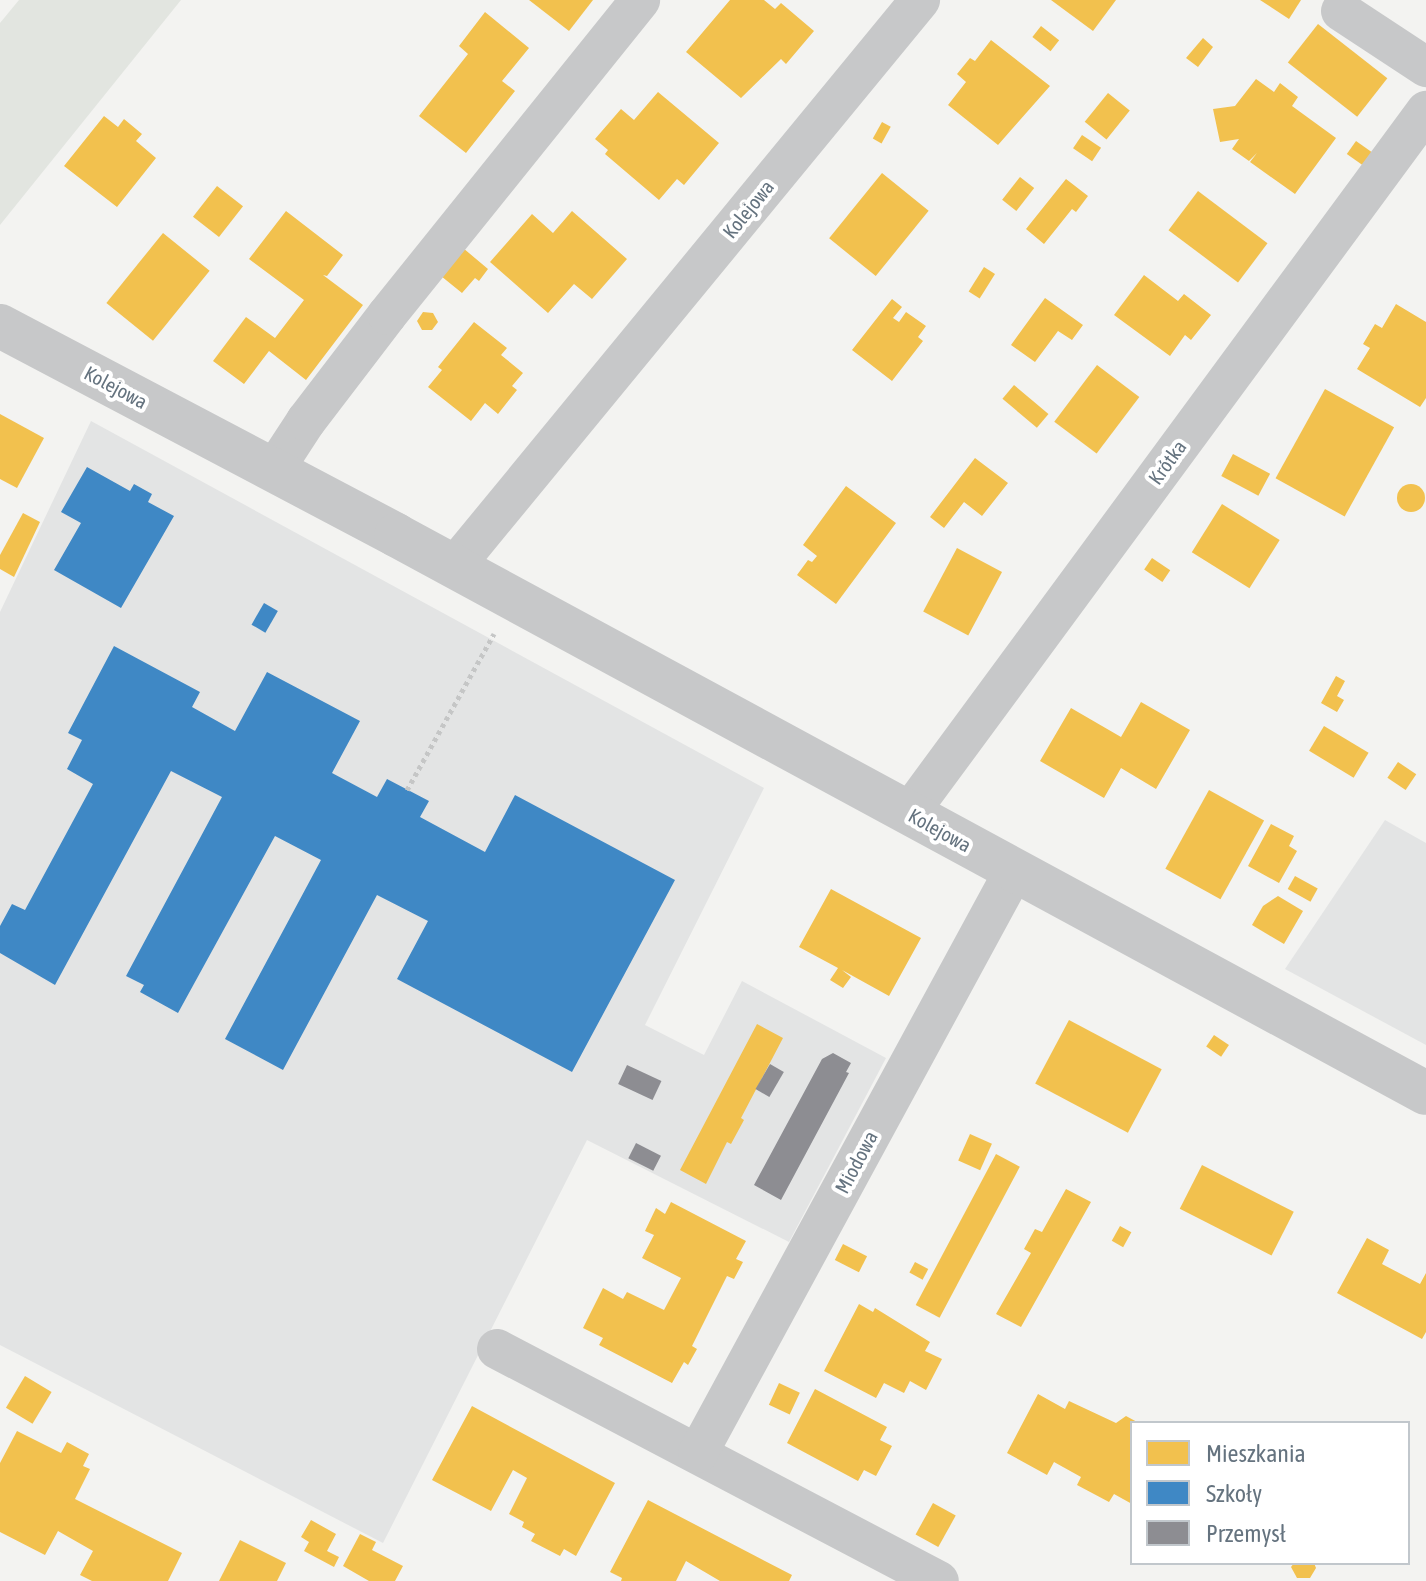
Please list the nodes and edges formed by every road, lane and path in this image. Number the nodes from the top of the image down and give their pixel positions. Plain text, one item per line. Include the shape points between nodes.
1 (640, 0) edge
2 (920, 0) edge
3 (1341, 11) dead end
4 (1426, 67) edge
5 (1426, 111) edge
6 (0, 326) edge
7 (274, 470) junction
8 (454, 567) junction
9 (496, 629) dead end
10 (407, 790) dead end
11 (909, 813) junction
12 (1014, 871) junction
13 (1426, 1093) edge
14 (497, 1349) dead end
15 (698, 1453) junction
16 (939, 1581) edge

1 - 7 street via 387,315
2 - 8 street, Kolejowa
3 - 4 street
5 - 11 street, Krótka
6 - 7 street, Kolejowa
7 - 8 street, Kolejowa
8 - 11 street, Kolejowa
9 - 10 path
11 - 12 street, Kolejowa
12 - 13 street, Kolejowa
12 - 15 street, Miodowa
14 - 15 street
15 - 16 street

